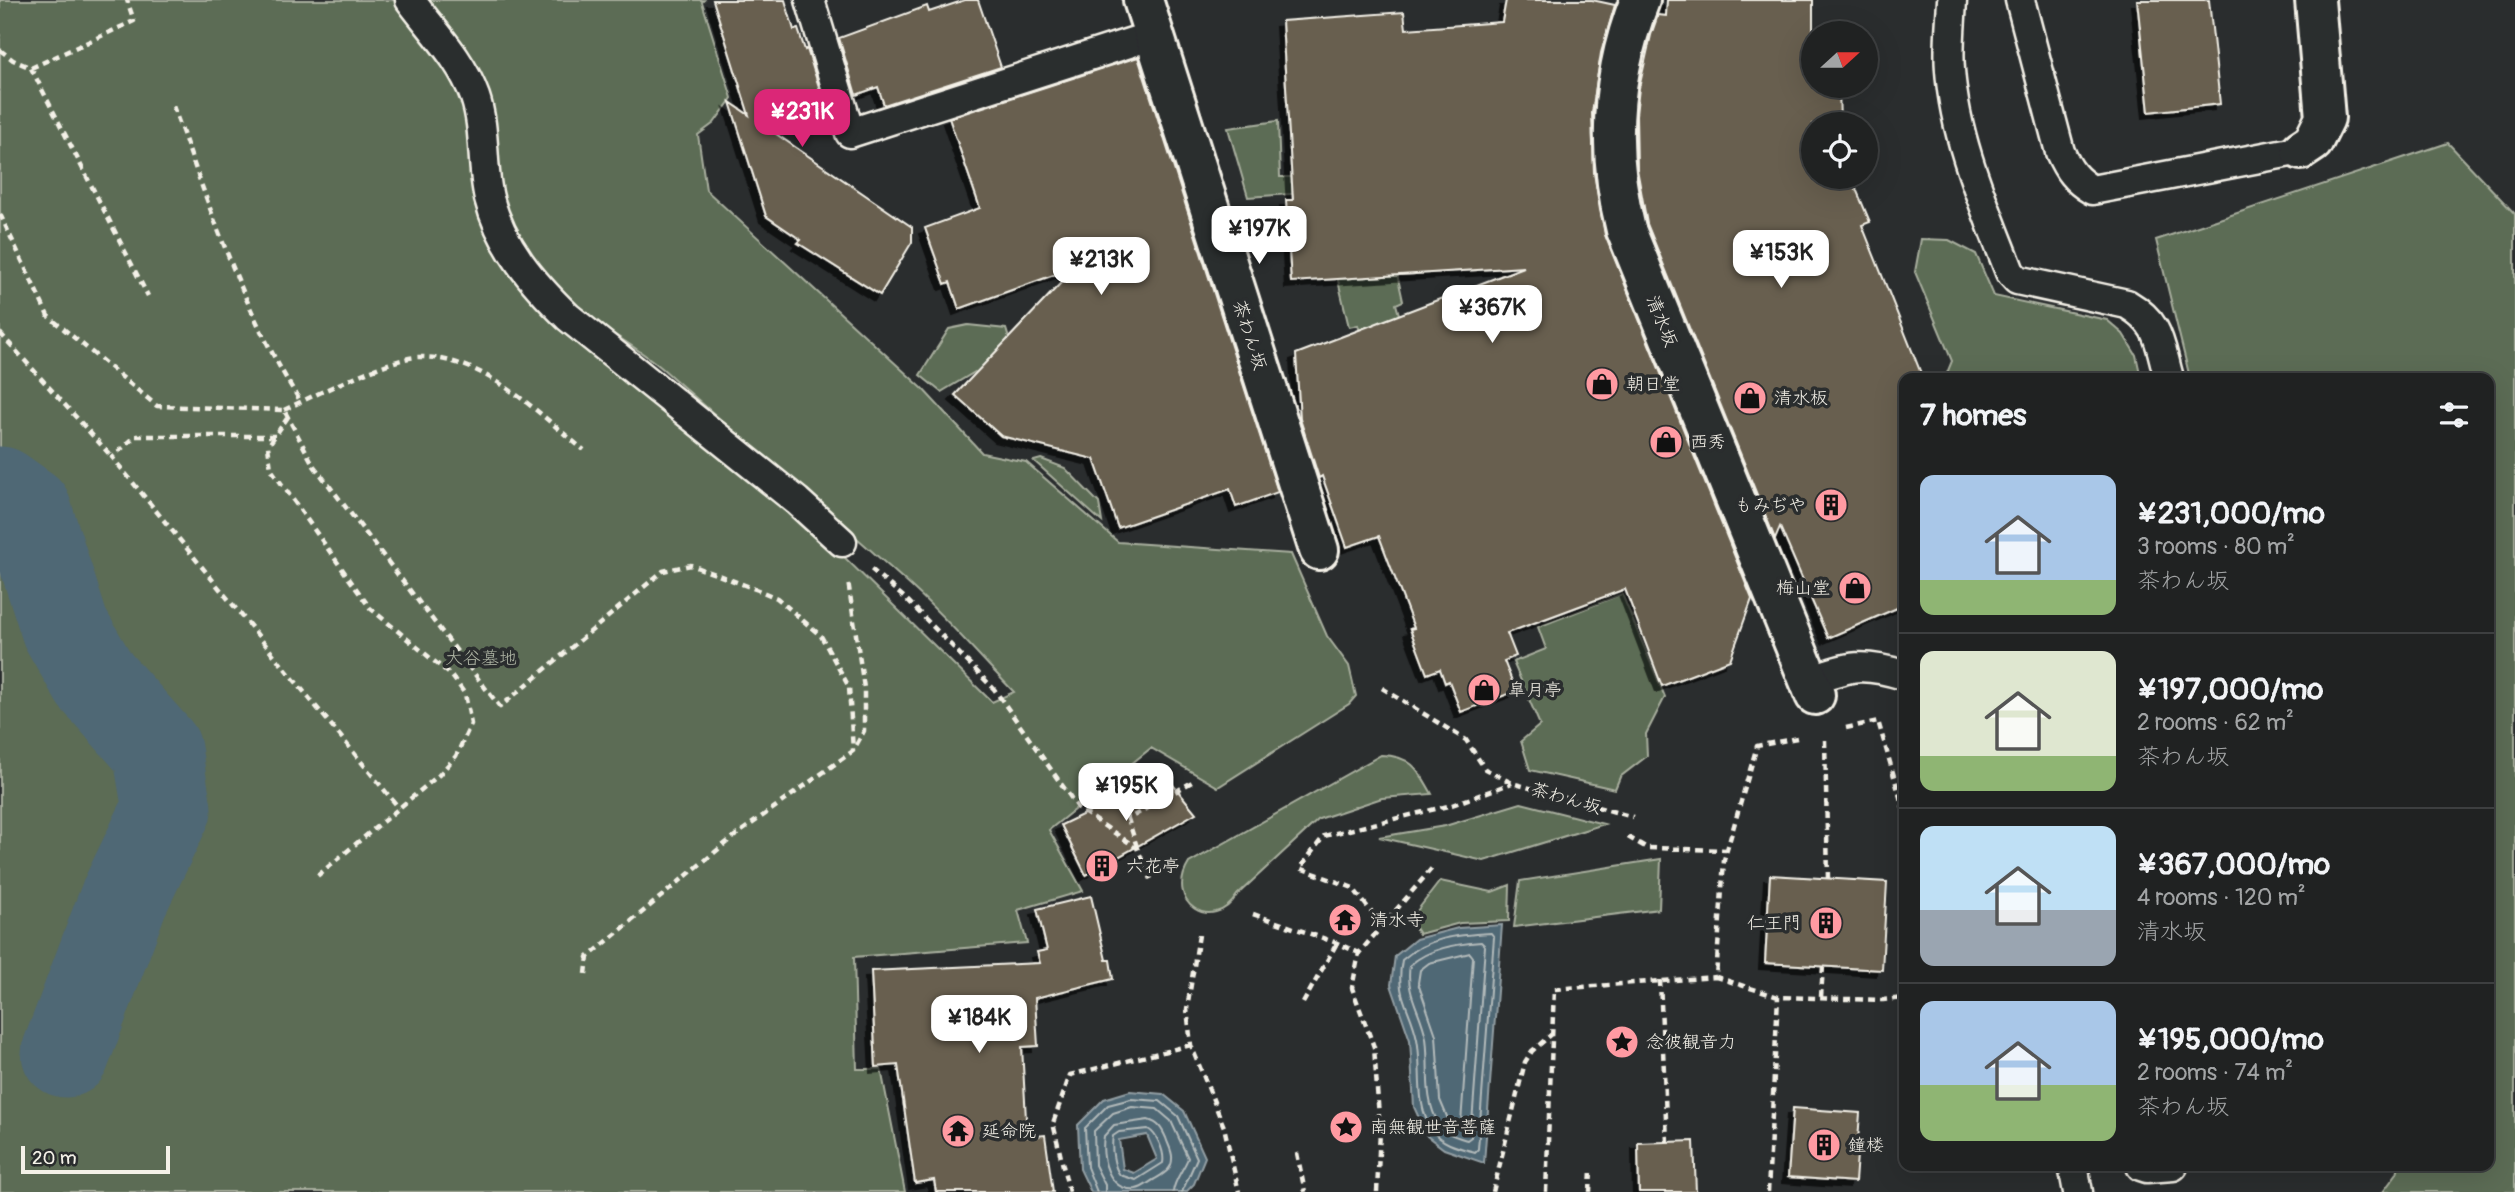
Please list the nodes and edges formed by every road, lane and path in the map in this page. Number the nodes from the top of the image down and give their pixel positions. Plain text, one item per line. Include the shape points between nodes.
1 (127, 0) edge
2 (410, 0) edge
3 (810, 0) edge
4 (1640, 0) edge
5 (1952, 0) edge
6 (2020, 0) edge
7 (2315, 0) edge
8 (1148, 18) edge
9 (0, 50) edge
10 (31, 68) junction
11 (173, 106) dead end
12 (2301, 150) joint
13 (0, 214) edge
14 (148, 296) dead end
15 (0, 333) edge
16 (2168, 373) edge
17 (301, 402) junction
18 (285, 410) junction
19 (288, 417) junction
20 (275, 436) junction
21 (584, 450) dead end
22 (111, 457) junction
23 (842, 542) junction
24 (1319, 550) dead end
25 (1899, 674) edge
26 (1382, 688) dead end
27 (1812, 688) joint
28 (1878, 721) dead end
29 (1824, 732) dead end
30 (1797, 737) dead end
31 (853, 751) junction
32 (1192, 782) dead end
33 (1512, 783) junction
34 (1123, 792) dead end
35 (1899, 794) edge
36 (400, 808) junction
37 (1633, 817) dead end
38 (1128, 819) junction
39 (1628, 837) dead end
40 (1137, 848) junction
41 (1726, 850) junction
42 (1433, 867) dead end
43 (316, 877) dead end
44 (1151, 879) dead end
45 (1829, 879) dead end
46 (1253, 914) dead end
47 (1382, 926) junction
48 (1199, 935) dead end
49 (1337, 943) junction
50 (1359, 953) junction
51 (1823, 966) dead end
52 (586, 974) dead end
53 (1716, 977) junction
54 (1660, 980) junction
55 (1777, 997) junction
56 (1821, 998) junction
57 (1899, 998) edge
58 (1303, 1003) dead end
59 (1552, 1034) junction
60 (1191, 1045) junction
61 (1667, 1142) dead end
62 (1297, 1153) dead end
63 (1591, 1169) dead end
64 (2074, 1171) edge
65 (1069, 1192) edge
66 (1239, 1192) edge
67 (1305, 1192) edge
68 (1377, 1192) edge
69 (1493, 1192) edge
70 (1546, 1192) edge
71 (1590, 1192) edge
72 (1768, 1192) edge
73 (2078, 1192) edge

1 - 10 path via 134,21
2 - 23 lane via 469,82 477,101 489,197 512,252 536,286
3 - 8 lane via 850,133
4 - 27 street, 清水坂 via 1614,95 1619,203 1635,255
5 - 16 lane via 1950,70 1960,123 1975,181 2010,272 2017,280 2127,304 2143,313 2155,328
6 - 12 lane via 2060,152 2073,175 2092,190
7 - 12 street via 2325,118 2313,142
8 - 24 street, 茶わん坂
9 - 10 path
10 - 14 path
11 - 17 path via 227,253 282,373
13 - 18 path via 48,316 157,406
15 - 22 path
17 - 18 path
17 - 21 path via 387,365 417,357 451,361 502,384
18 - 19 path
19 - 20 path
19 - 31 path via 314,466 500,707 663,571 691,565 777,598 821,636 849,687
20 - 22 path via 136,436
20 - 36 path via 268,446 271,469 370,608 452,676 465,694 471,724 456,756
22 - 36 path
23 - 31 path via 864,688 863,731
23 - 40 path via 994,689 1079,809
25 - 27 lane via 1854,666
26 - 33 path, 茶わん坂 via 1466,740 1485,769
28 - 35 path
29 - 45 path
30 - 41 path via 1757,746
31 - 52 path via 732,838 588,957
32 - 38 path
33 - 37 path, 茶わん坂
33 - 47 path via 1452,805 1324,836 1300,868 1353,888
34 - 38 path
36 - 43 path
38 - 40 path
39 - 41 path via 1647,848
40 - 44 path
41 - 53 path
42 - 47 path
46 - 49 path
47 - 50 path
48 - 60 path via 1186,1009
49 - 50 path
49 - 58 path
50 - 68 path via 1352,988 1374,1048 1380,1131
51 - 56 path
53 - 54 path
53 - 55 path
54 - 59 path via 1554,989
54 - 61 path
55 - 56 path
55 - 72 path
56 - 57 path
59 - 69 path via 1525,1062
59 - 70 path
60 - 65 path via 1070,1074 1053,1123
60 - 66 path via 1224,1127
62 - 67 path
63 - 71 path
64 - 73 lane

